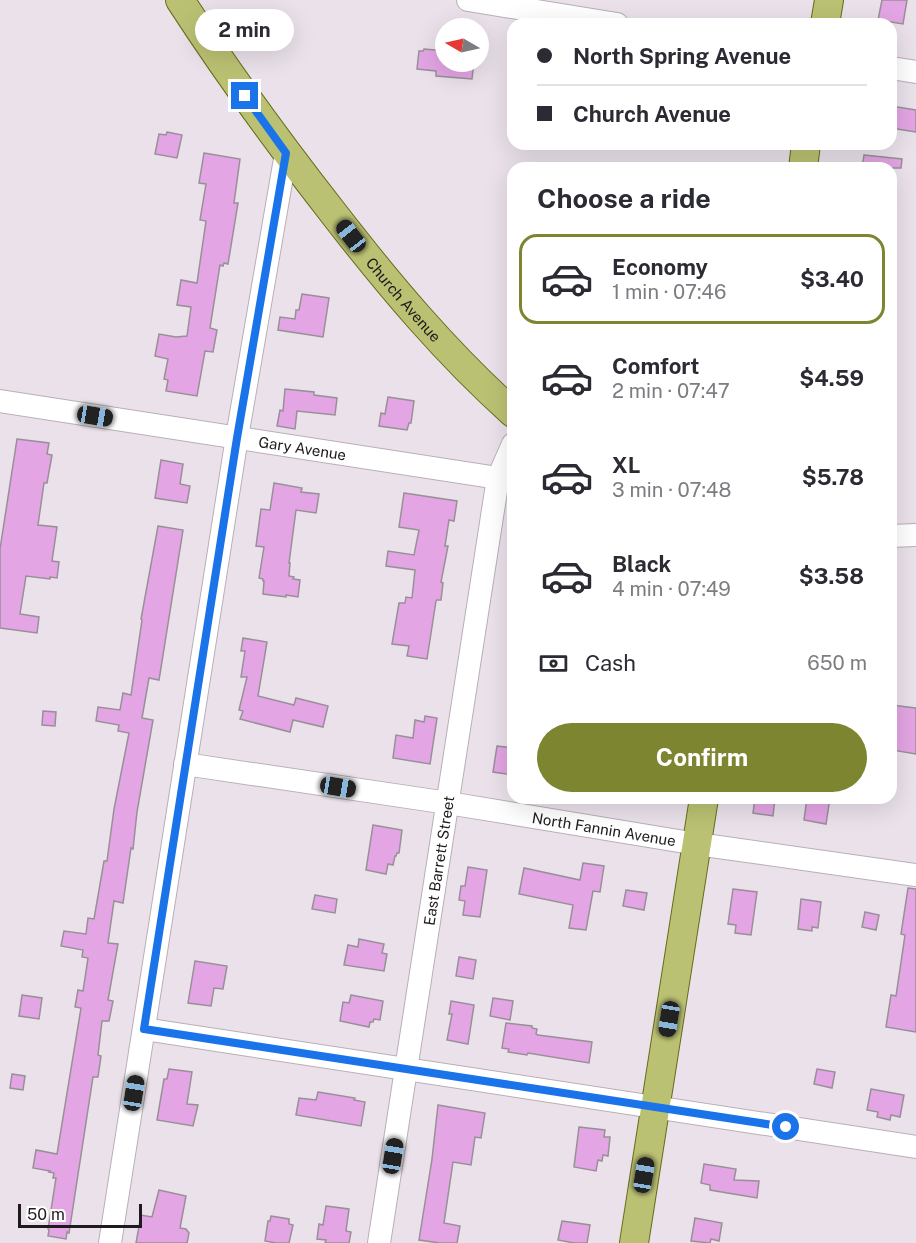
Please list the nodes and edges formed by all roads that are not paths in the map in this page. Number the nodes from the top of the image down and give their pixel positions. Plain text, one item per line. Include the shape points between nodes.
1 (180, 0) edge
2 (468, 0) edge
3 (829, 0) edge
4 (580, 18) edge
5 (826, 18) edge
6 (897, 69) edge
7 (916, 72) edge
8 (286, 153) junction
9 (0, 401) edge
10 (507, 408) edge
11 (237, 438) junction
12 (507, 458) edge
13 (498, 478) junction
14 (916, 535) edge
15 (897, 536) edge
16 (185, 764) junction
17 (448, 803) junction
18 (703, 804) edge
19 (697, 844) junction
20 (916, 875) edge
21 (144, 1029) junction
22 (406, 1069) junction
23 (655, 1107) junction
24 (916, 1147) edge
25 (110, 1243) edge
26 (379, 1243) edge
27 (634, 1243) edge

1 - 8 main road, Church Avenue
2 - 4 street
3 - 5 main road
6 - 7 street
8 - 10 main road, Church Avenue via 376,269 472,376
8 - 11 street
9 - 11 street, Gary Avenue
11 - 13 street, Gary Avenue
11 - 16 street
12 - 13 street, East Barrett Street
13 - 17 street, East Barrett Street
14 - 15 street
16 - 17 street, North Fannin Avenue
16 - 21 street
17 - 19 street, North Fannin Avenue
17 - 22 street, East Barrett Street
18 - 19 main road
19 - 20 street, North Fannin Avenue
19 - 23 main road
21 - 22 street
21 - 25 street
22 - 23 street
22 - 26 street, East Barrett Street
23 - 24 street
23 - 27 main road

